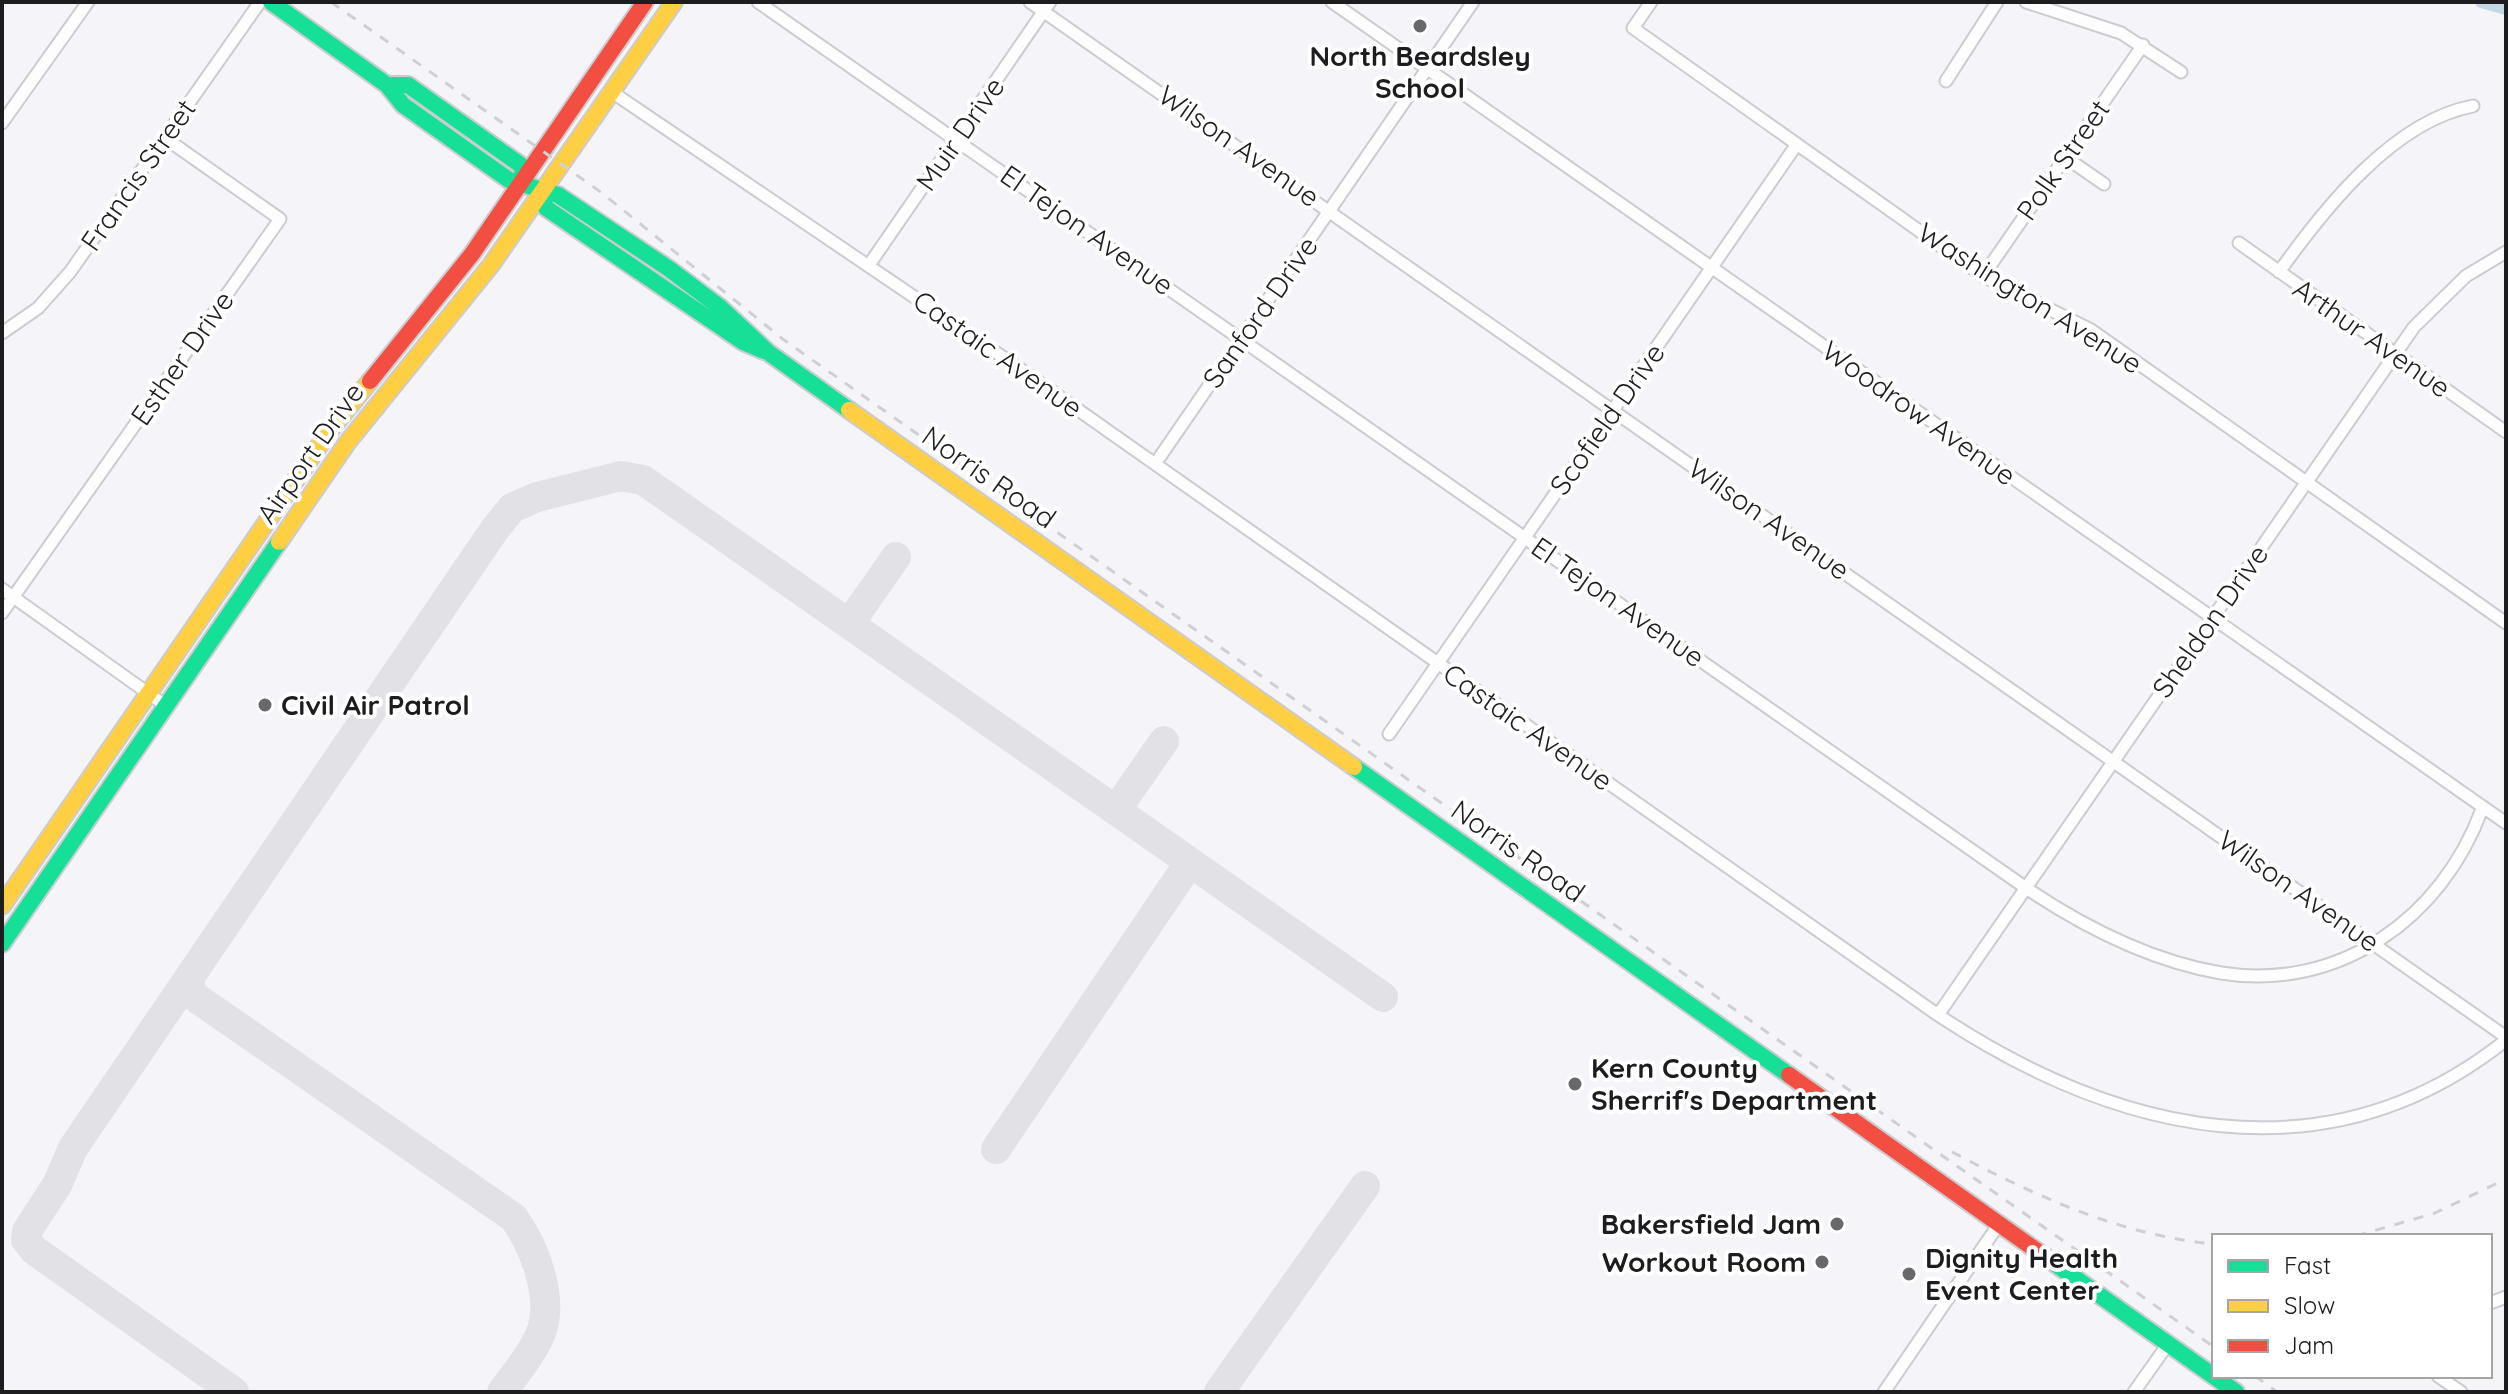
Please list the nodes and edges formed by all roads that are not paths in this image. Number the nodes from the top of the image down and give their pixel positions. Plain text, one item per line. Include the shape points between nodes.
1 (88, 2) edge
2 (260, 2) edge
3 (271, 2) edge
4 (645, 2) edge
5 (674, 2) edge
6 (758, 2) edge
7 (1030, 2) edge
8 (1332, 2) edge
9 (1473, 2) edge
10 (1651, 2) edge
11 (1997, 2) edge
12 (2026, 2) edge
13 (1047, 7) edge
14 (2143, 45) junction
15 (1427, 69) junction
16 (2181, 72) dead end
17 (1946, 81) dead end
18 (612, 92) junction
19 (2473, 106) dead end
20 (2, 123) edge
21 (165, 138) junction
22 (956, 139) junction
23 (1797, 144) junction
24 (2065, 157) junction
25 (523, 182) junction
26 (2104, 184) dead end
27 (541, 195) junction
28 (1330, 210) junction
29 (2239, 243) dead end
30 (2506, 252) edge
31 (869, 265) junction
32 (1711, 268) junction
33 (2279, 272) junction
34 (1983, 276) junction
35 (2, 333) edge
36 (1242, 337) junction
37 (2395, 354) junction
38 (1613, 410) junction
39 (2506, 432) edge
40 (1155, 464) junction
41 (2306, 482) junction
42 (1525, 537) junction
43 (2, 589) edge
44 (13, 597) junction
45 (2, 613) edge
46 (2212, 619) junction
47 (2506, 623) edge
48 (1438, 664) junction
49 (148, 694) junction
50 (166, 706) junction
51 (1389, 734) dead end
52 (2114, 761) junction
53 (2482, 809) junction
54 (2506, 823) edge
55 (2026, 888) junction
56 (2, 906) edge
57 (2, 944) edge
58 (2374, 945) junction
59 (1938, 1015) junction
60 (2506, 1039) edge
61 (1999, 1224) junction
62 (2168, 1344) junction
63 (2212, 1375) edge
64 (2216, 1378) edge
65 (2441, 1378) edge
66 (1884, 1392) edge
67 (2134, 1392) edge
68 (2236, 1392) edge
69 (2461, 1392) edge

1 - 20 street
2 - 21 street, Francis Street
3 - 25 street, Norris Road via 387,85 415,114 509,180
4 - 25 street, Airport Drive
5 - 18 street, Airport Drive
6 - 22 street, El Tejon Avenue
7 - 13 street, Wilson Avenue
8 - 15 street, Woodrow Avenue
9 - 15 street, Sanford Drive
10 - 23 street, Washington Avenue via 1633,28
11 - 17 street
12 - 14 street
13 - 22 street, Muir Drive
13 - 28 street, Wilson Avenue
14 - 16 street
14 - 24 street, Polk Street
15 - 28 street, Sanford Drive
15 - 32 street, Woodrow Avenue
18 - 27 street, Airport Drive
18 - 31 street, Castaic Avenue
19 - 33 street via 2438,116 2366,170 2318,220
21 - 35 street, Francis Street via 56,289
21 - 44 street, Esther Drive via 280,219
22 - 31 street, Muir Drive
22 - 36 street, El Tejon Avenue
23 - 32 street, Scofield Drive
23 - 34 street, Washington Avenue
24 - 26 street
24 - 34 street, Polk Street
25 - 27 street, Norris Road
25 - 49 street, Airport Drive via 328,433
27 - 50 street, Airport Drive via 347,443
27 - 61 street, Norris Road via 546,208 743,342 769,353
28 - 36 street, Sanford Drive
28 - 38 street, Wilson Avenue
29 - 33 street, Arthur Avenue
30 - 37 street, Sheldon Drive via 2446,292
31 - 40 street, Castaic Avenue
32 - 38 street, Scofield Drive
32 - 46 street, Woodrow Avenue
33 - 37 street, Arthur Avenue
34 - 41 street, Washington Avenue via 2078,321
36 - 40 street, Sanford Drive
36 - 42 street, El Tejon Avenue
37 - 39 street, Arthur Avenue
37 - 41 street, Sheldon Drive
38 - 42 street, Scofield Drive
38 - 52 street, Wilson Avenue
40 - 48 street, Castaic Avenue
41 - 46 street, Sheldon Drive
41 - 47 street, Washington Avenue
42 - 48 street, Scofield Drive
42 - 55 street, El Tejon Avenue
43 - 44 street
44 - 45 street, Esther Drive
44 - 49 street
46 - 52 street, Sheldon Drive
46 - 53 street, Woodrow Avenue
48 - 51 street, Scofield Drive
48 - 59 street, Castaic Avenue
49 - 50 street
49 - 56 street, Airport Drive
50 - 57 street, Airport Drive
52 - 55 street, Sheldon Drive
52 - 58 street, Wilson Avenue
53 - 54 street, Woodrow Avenue
53 - 58 street, El Tejon Avenue via 2465,851 2435,894
55 - 58 street, El Tejon Avenue via 2112,937 2221,973 2298,972
55 - 59 street, Sheldon Drive
58 - 60 street, Wilson Avenue
59 - 60 street, Castaic Avenue via 1999,1053 2081,1091 2178,1121 2245,1130 2312,1126 2378,1111 2434,1087
61 - 62 street, Norris Road
61 - 66 street
62 - 63 street, Norris Road
62 - 67 street
64 - 68 street, Norris Road
65 - 69 street

